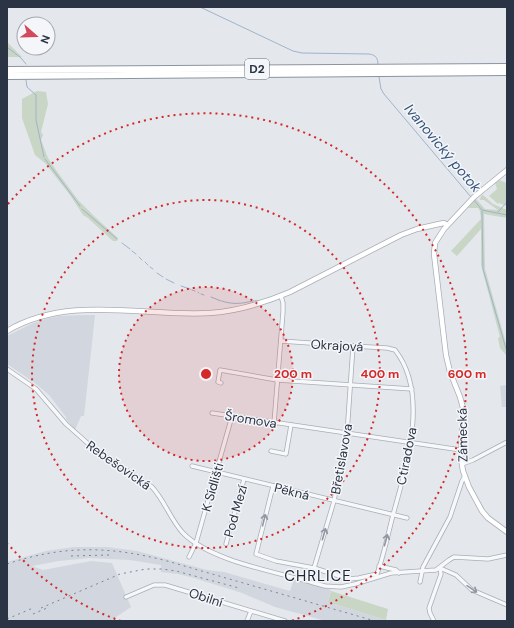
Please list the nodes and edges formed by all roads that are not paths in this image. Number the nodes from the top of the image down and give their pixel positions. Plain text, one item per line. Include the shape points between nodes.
1 (507, 67) edge
2 (7, 70) edge
3 (507, 72) edge
4 (7, 76) edge
5 (507, 170) edge
6 (447, 225) junction
7 (281, 296) junction
8 (7, 331) edge
9 (281, 341) junction
10 (353, 346) junction
11 (394, 349) joint
12 (7, 369) edge
13 (277, 380) junction
14 (221, 382) dead end
15 (350, 385) junction
16 (412, 389) junction
17 (212, 413) dead end
18 (232, 416) junction
19 (274, 423) junction
20 (291, 425) junction
21 (347, 434) junction
22 (507, 442) edge
23 (410, 444) junction
24 (462, 450) junction
25 (271, 451) dead end
26 (462, 464) junction
27 (192, 466) dead end
28 (216, 472) junction
29 (465, 476) junction
30 (244, 479) junction
31 (273, 486) junction
32 (334, 501) junction
33 (393, 515) junction
34 (407, 518) dead end
35 (507, 532) edge
36 (196, 543) junction
37 (226, 544) dead end
38 (507, 555) edge
39 (189, 557) dead end
40 (379, 566) junction
41 (314, 568) junction
42 (440, 568) junction
43 (422, 571) junction
44 (399, 572) junction
45 (420, 582) dead end
46 (126, 597) dead end
47 (507, 604) edge
48 (251, 611) junction
49 (247, 621) edge
50 (283, 621) edge
51 (434, 621) edge

1 - 2 highway, D2
3 - 4 highway, D2
5 - 6 street via 473,198
6 - 7 street via 444,223 406,233
6 - 24 street, Zámecká via 437,239 434,254 446,355 463,408
7 - 8 street via 249,307 211,313 70,310 38,317
7 - 9 street via 284,307
9 - 10 street, Okrajová
9 - 13 street
10 - 11 street, Okrajová
10 - 15 street, Břetislavova
11 - 16 street, Ctiradova via 406,370
12 - 36 street, Rebešovická via 36,389 66,424 93,448 152,487 179,528
13 - 14 street via 220,370 218,382
13 - 15 street
13 - 19 street
15 - 16 street
15 - 21 street, Břetislavova
16 - 23 street, Ctiradova
17 - 18 street, Šromova
18 - 19 street, Šromova
18 - 28 street, K Sídlišti
19 - 20 street, Šromova
20 - 21 street, Šromova
20 - 25 street, Šromova via 286,454
21 - 23 street, Šromova
21 - 32 street, Břetislavova
22 - 26 street
23 - 24 street, Šromova
23 - 33 street, Ctiradova
24 - 26 street, Zámecká
26 - 29 street, Zámecká
27 - 28 street, Pěkná
28 - 30 street, Pěkná
28 - 36 street, K Sídlišti
29 - 35 street, Zámecká via 482,511
29 - 43 street via 450,516
30 - 31 street, Pěkná
30 - 37 street, Pod Mezí
31 - 32 street, Pěkná
41 -> 31 street via 276,561 256,554
32 - 33 street, Pěkná
41 -> 32 street, Břetislavova
33 - 34 street, Pěkná
40 -> 33 street, Ctiradova
36 - 39 street, K Sídlišti
36 - 44 street, Rebešovická via 230,559 325,586 346,586
38 - 42 street, Rebešovická via 488,559 454,558
40 - 41 street via 376,574 349,579
40 - 44 street
42 - 43 street, Rebešovická
42 -> 47 street via 456,575 472,590
42 - 51 street via 429,608
43 - 44 street, Rebešovická
43 - 45 street
46 - 48 street, Obilní via 154,586 165,585
48 - 49 street
48 - 50 street, Obilní

